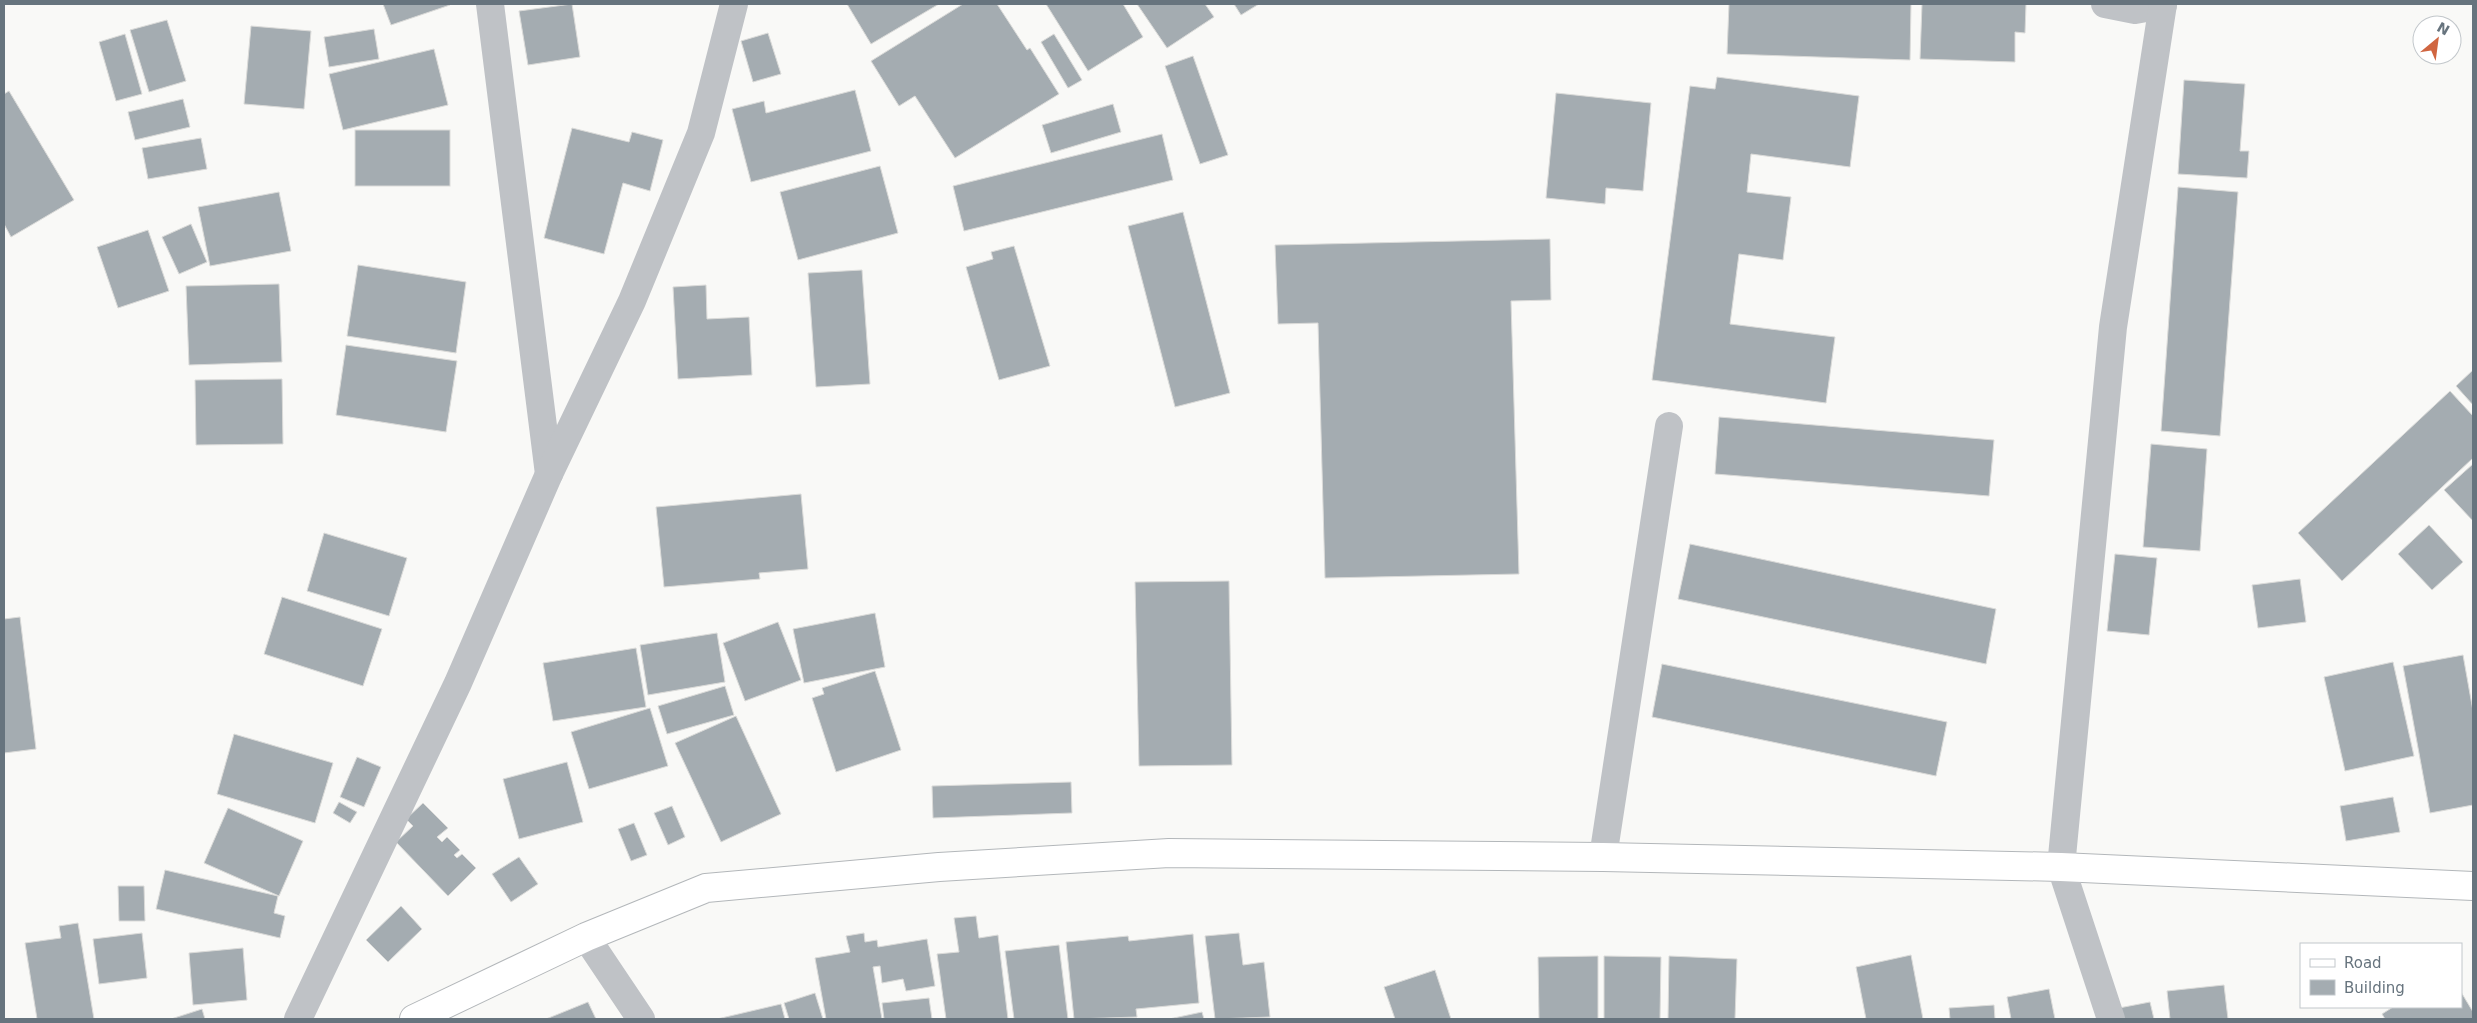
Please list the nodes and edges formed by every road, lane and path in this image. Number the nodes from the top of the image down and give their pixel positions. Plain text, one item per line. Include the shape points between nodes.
1 (490, 4) edge
2 (734, 4) edge
3 (2106, 4) edge
4 (2163, 4) edge
5 (1669, 426) dead end
6 (549, 474) junction
7 (1603, 857) junction
8 (2061, 867) junction
9 (2473, 886) edge
10 (586, 937) junction
11 (298, 1019) edge
12 (414, 1019) edge
13 (641, 1019) edge
14 (2111, 1019) edge

1 - 6 street
2 - 6 street via 701,133 632,301
3 - 4 street via 2135,10
4 - 8 street via 2114,327
5 - 7 street
6 - 11 street via 458,684
7 - 8 main road
7 - 10 main road via 1168,854 939,867 706,888
8 - 9 main road
8 - 14 street
10 - 12 main road
10 - 13 street

